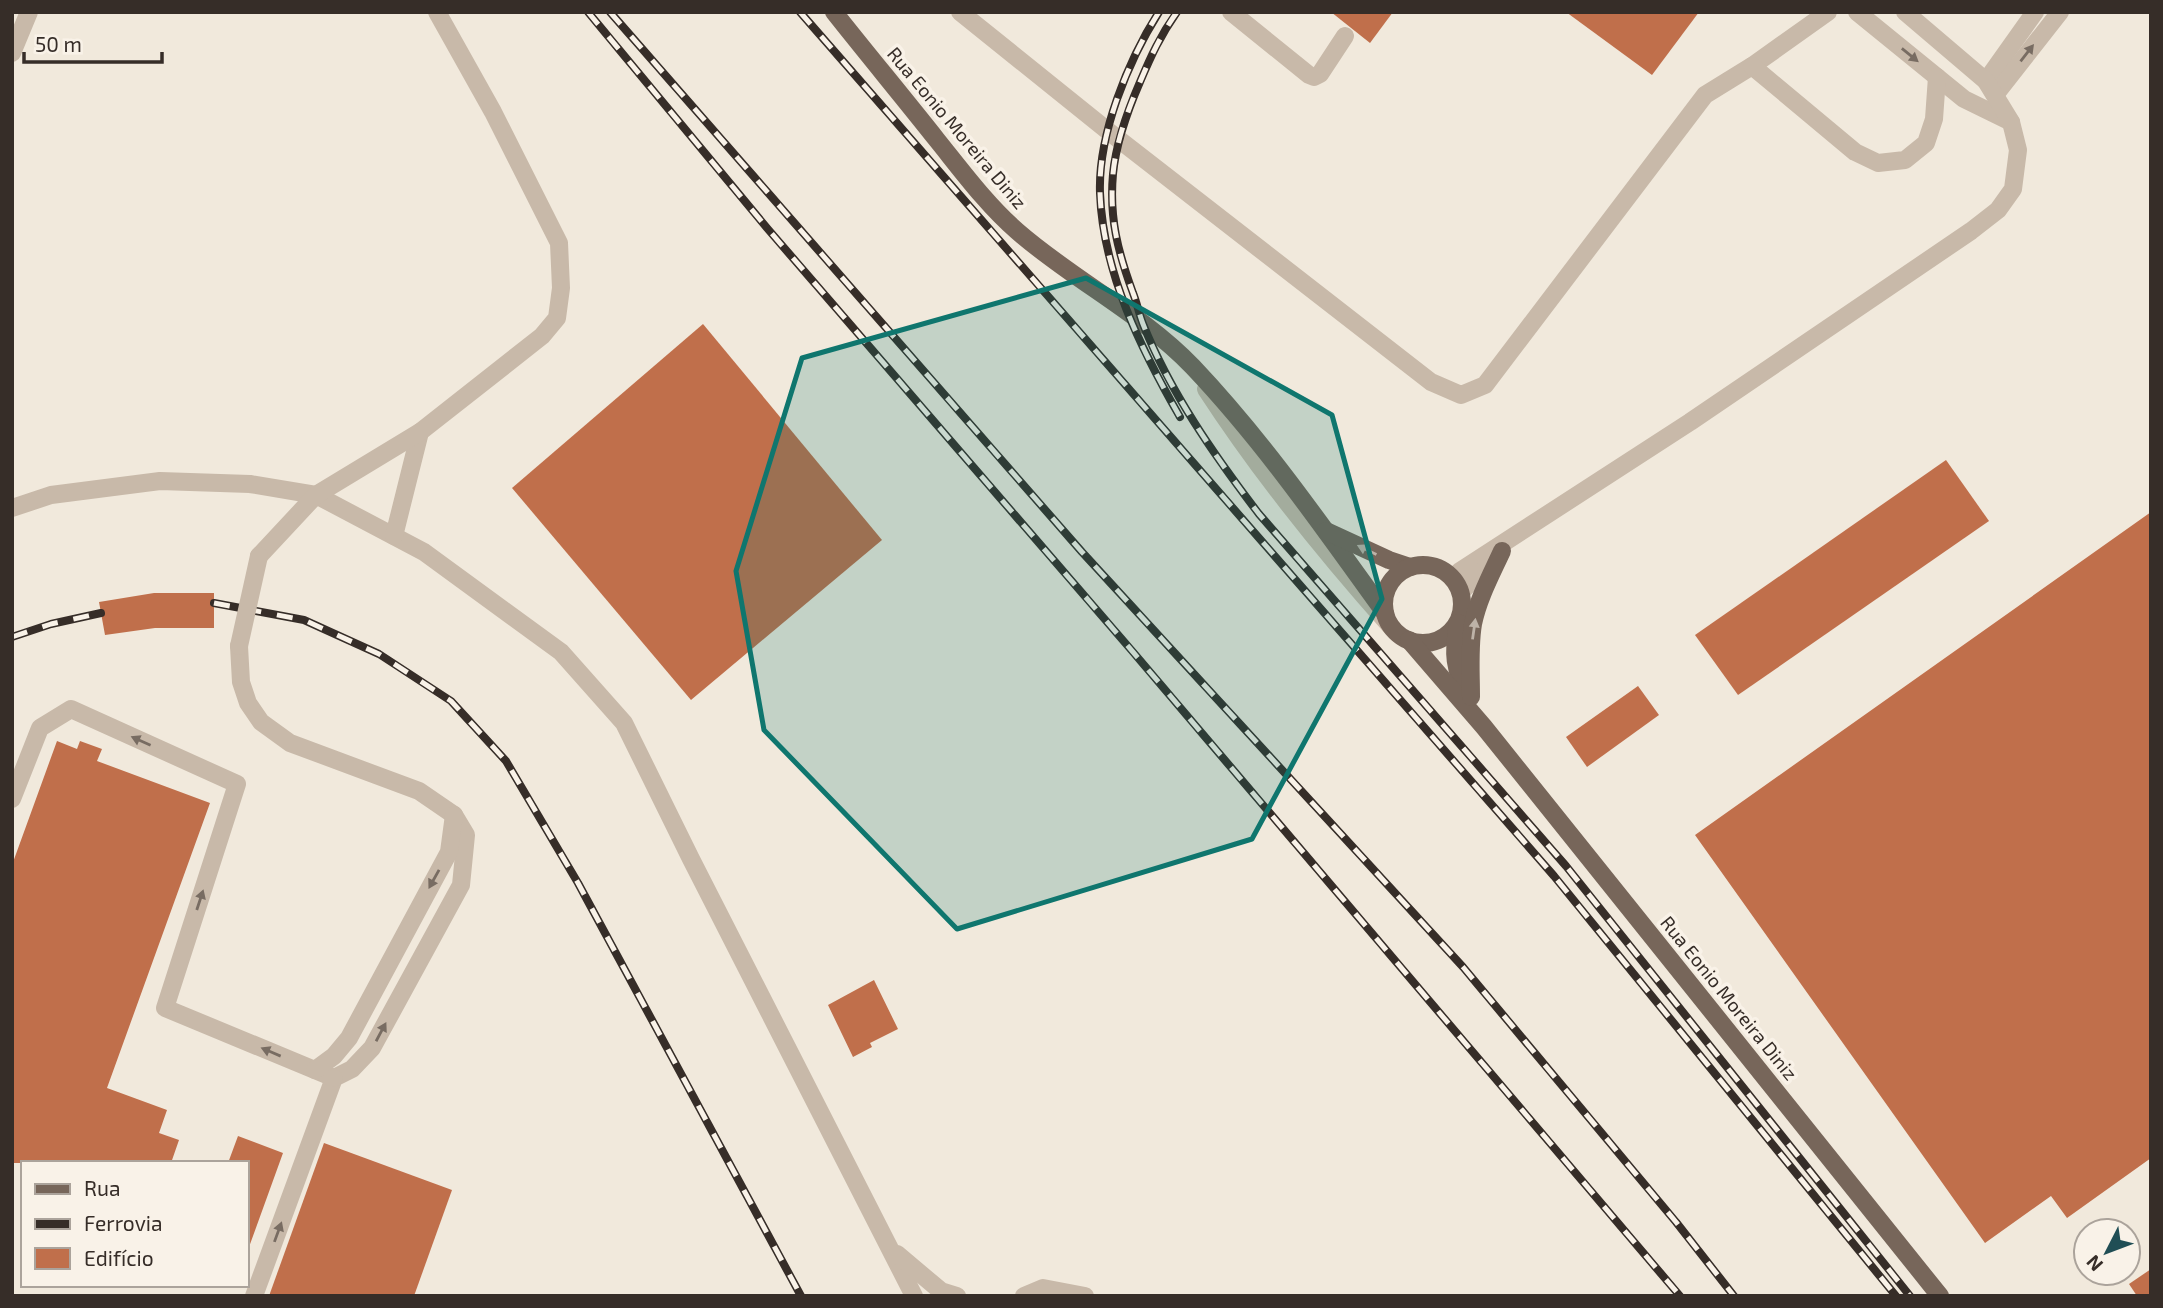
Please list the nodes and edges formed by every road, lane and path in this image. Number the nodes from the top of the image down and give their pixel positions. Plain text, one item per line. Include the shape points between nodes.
1 (29, 12) edge
2 (438, 12) edge
3 (834, 12) edge
4 (960, 12) edge
5 (1231, 12) edge
6 (1857, 12) edge
7 (1905, 12) edge
8 (2035, 12) edge
9 (2060, 12) edge
10 (1821, 15) edge
11 (1345, 36) dead end
12 (12, 53) edge
13 (1752, 66) junction
14 (1937, 77) junction
15 (1990, 88) junction
16 (2011, 122) junction
17 (1191, 365) junction
18 (420, 432) junction
19 (316, 495) junction
20 (12, 508) edge
21 (1530, 526) junction
22 (1326, 531) junction
23 (394, 536) junction
24 (1502, 551) junction
25 (1410, 567) junction
26 (1457, 585) junction
27 (1389, 621) junction
28 (1458, 623) junction
29 (1409, 640) junction
30 (1471, 697) junction
31 (1484, 727) junction
32 (12, 799) edge
33 (454, 815) junction
34 (315, 1070) junction
35 (334, 1078) junction
36 (892, 1250) junction
37 (254, 1296) edge
38 (914, 1296) edge
39 (957, 1296) edge
40 (1024, 1296) edge
41 (1085, 1296) edge
42 (1940, 1296) edge

1 - 12 lane
2 - 18 lane via 559,243 561,288 556,318 542,336
3 - 17 main road, Rua Eonio Moreira Diniz via 1015,229 1052,261 1127,310
4 - 13 lane via 1431,382 1461,395 1485,385 1705,95
5 - 11 lane via 1314,77
6 -> 14 lane
7 - 15 lane
8 - 15 lane
15 -> 9 lane
10 - 13 lane
13 - 14 lane via 1855,152 1878,163 1905,160 1926,143 1934,119
14 - 16 lane via 1964,99
15 - 16 lane
16 - 21 lane via 2018,150 2013,189 1998,210
17 - 22 main road, Rua Eonio Moreira Diniz via 1247,428
17 - 27 lane, Rua Eonio Moreira Diniz via 1234,433 1353,584
18 - 19 lane
18 - 23 lane
19 - 20 lane via 250,484 160,481 51,495
19 - 23 lane
19 - 33 lane, bridge via 259,556 239,646 248,703 261,722 290,743 419,791
21 - 24 lane
21 - 26 lane via 1460,571
25 -> 22 main road, Rua Eonio Moreira Diniz
22 - 27 main road, Rua Eonio Moreira Diniz
23 - 36 lane via 424,552 561,652 624,723
24 - 26 lane
30 -> 24 main road via 1473,624
25 - 26 main road via 1440,568
25 - 27 main road via 1394,578 1385,594
26 - 28 main road via 1462,608
27 - 29 main road
28 - 29 main road via 1446,637 1428,643
28 - 30 main road, Rua Eonio Moreira Diniz via 1456,669
29 - 31 main road, Rua Eonio Moreira Diniz
30 - 31 main road, Rua Eonio Moreira Diniz
31 - 42 main road, Rua Eonio Moreira Diniz
34 -> 32 lane via 166,1008 237,784 71,709 40,728
33 -> 34 lane via 449,852 349,1038
35 -> 33 lane via 352,1069 372,1048 461,885 466,835
34 - 35 lane
37 -> 35 lane
36 - 38 lane
36 - 39 lane via 941,1291
40 - 41 lane via 1043,1288

